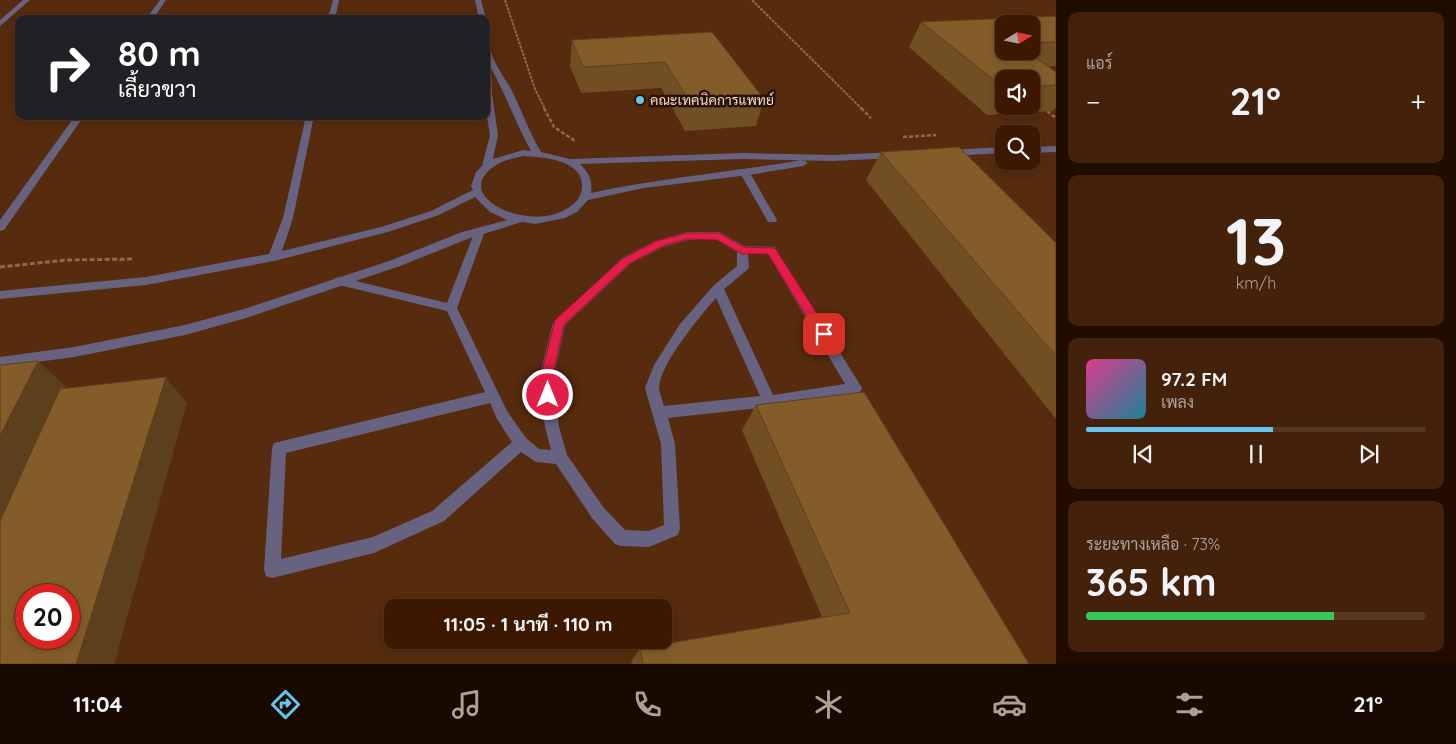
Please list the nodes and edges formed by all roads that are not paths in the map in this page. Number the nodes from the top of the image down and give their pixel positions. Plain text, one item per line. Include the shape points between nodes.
1 (27, 0) edge
2 (163, 0) edge
3 (336, 0) edge
4 (478, 0) edge
5 (152, 15) edge
6 (332, 15) edge
7 (482, 15) edge
8 (0, 24) edge
9 (490, 56) edge
10 (490, 108) edge
11 (77, 120) edge
12 (309, 120) edge
13 (1056, 149) edge
14 (995, 150) edge
15 (1040, 150) edge
16 (537, 153) junction
17 (933, 153) edge
18 (906, 154) edge
19 (833, 158) junction
20 (570, 162) junction
21 (487, 166) junction
22 (745, 173) junction
23 (477, 192) junction
24 (584, 198) junction
25 (518, 220) junction
26 (772, 220) dead end
27 (0, 228) edge
28 (480, 231) junction
29 (742, 250) junction
30 (274, 257) junction
31 (339, 281) junction
32 (718, 288) junction
33 (0, 295) edge
34 (451, 308) junction
35 (0, 362) edge
36 (494, 396) junction
37 (769, 401) junction
38 (659, 413) junction
39 (521, 443) junction
40 (560, 458) junction

1 - 8 street
2 - 5 street
3 - 6 street
4 - 7 street
9 - 16 street
10 - 21 street via 494,135
11 - 27 street
12 - 30 street via 288,218
13 - 15 street
14 - 17 street
16 - 20 street
16 - 21 street via 510,155
18 - 19 street
19 - 20 street via 743,156
19 - 22 street
20 - 24 street via 586,178 588,188
21 - 23 street via 476,183
22 - 24 street via 644,185
22 - 26 street
23 - 25 street via 490,210
23 - 30 street via 435,213 401,224
24 - 25 street via 577,207 558,216 534,221
25 - 28 street
28 - 31 street
28 - 34 street
29 - 32 street via 743,267
29 - 37 street via 771,250 855,388
29 - 40 street via 719,236 687,236 659,244 626,261 559,323 546,379
30 - 33 street via 146,281
31 - 34 street
31 - 35 street via 185,330 74,352
32 - 37 street
32 - 38 street via 684,327 659,369 652,388
34 - 36 street
36 - 39 street via 502,415
36 - 39 street via 279,448 272,570 374,545 438,516
37 - 38 street
38 - 40 street via 668,444 672,529 650,539 621,538 598,513
39 - 40 street via 536,455

